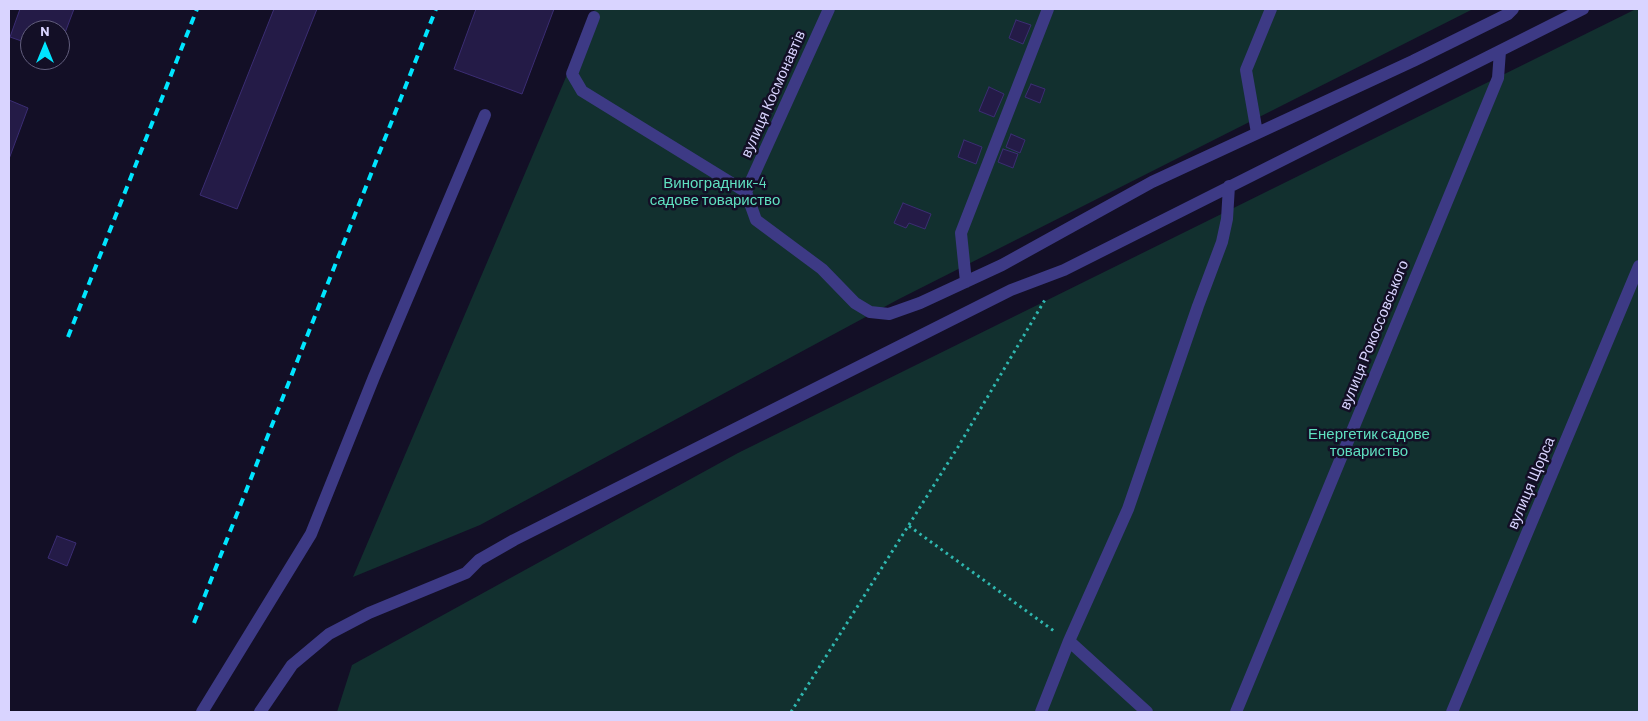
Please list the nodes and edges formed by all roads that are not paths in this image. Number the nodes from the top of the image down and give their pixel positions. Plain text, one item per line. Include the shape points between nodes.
1 (829, 9) edge
2 (1048, 9) edge
3 (1271, 9) edge
4 (1583, 9) edge
5 (1510, 11) edge
6 (594, 17) dead end
7 (1500, 51) junction
8 (485, 115) dead end
9 (1257, 133) junction
10 (1229, 186) junction
11 (746, 192) junction
12 (1639, 266) edge
13 (966, 282) junction
14 (1069, 641) junction
15 (202, 712) edge
16 (260, 712) edge
17 (1041, 712) edge
18 (1147, 712) edge
19 (1236, 712) edge
20 (1452, 712) edge

1 - 11 lane, вулиця Космонавтів
2 - 13 lane via 962,233
3 - 9 lane via 1246,70
4 - 7 lane
5 - 9 lane via 1413,61
6 - 11 lane via 572,74 582,91
7 - 10 lane
7 - 19 lane, вулиця Рокоссовського via 1498,78
8 - 15 lane via 311,534
9 - 13 lane via 1152,182
10 - 14 lane via 1222,242 1128,509
10 - 16 lane via 1064,270 1011,290 514,540 479,560 466,573 369,613 329,634 292,665
11 - 13 lane via 756,220 822,270 870,312 889,314
12 - 20 lane, вулиця Щорса
14 - 17 lane
14 - 18 lane

